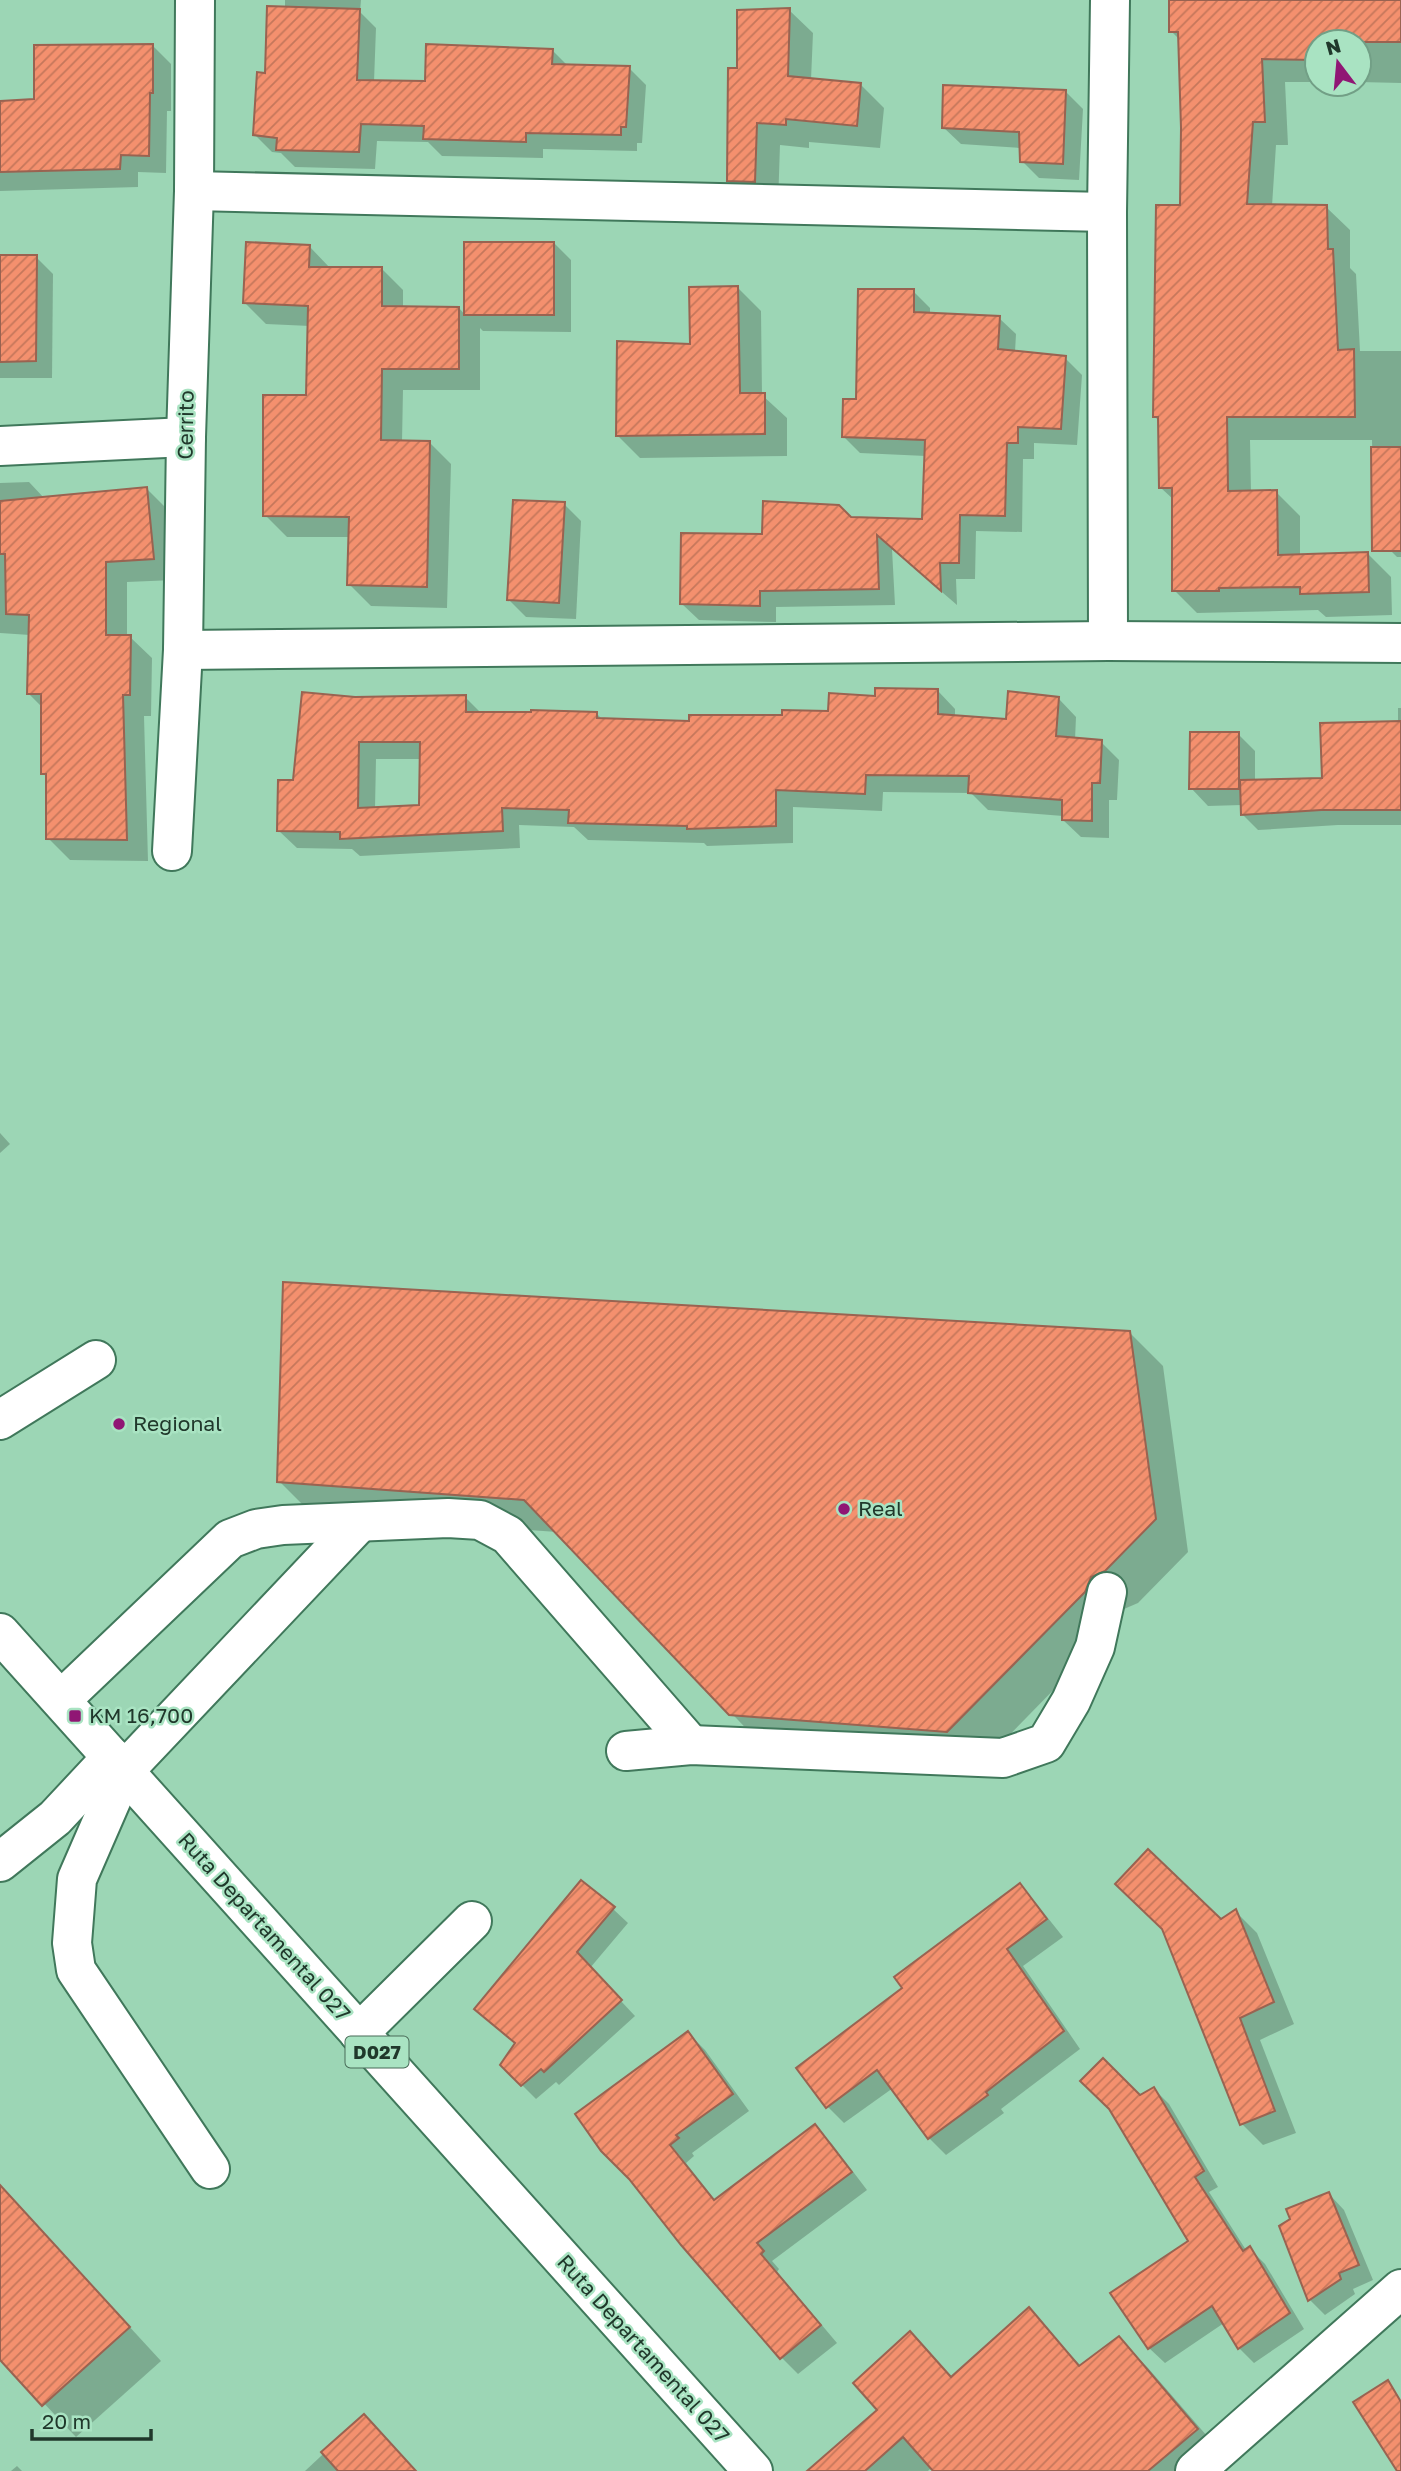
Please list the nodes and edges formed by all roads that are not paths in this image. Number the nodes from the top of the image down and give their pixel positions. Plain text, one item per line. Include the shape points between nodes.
1 (195, 0) edge
2 (1110, 0) edge
3 (194, 191) junction
4 (1107, 212) junction
5 (186, 437) junction
6 (0, 446) edge
7 (1108, 641) junction
8 (1401, 643) edge
9 (183, 650) junction
10 (172, 851) dead end
11 (96, 1360) dead end
12 (0, 1420) edge
13 (360, 1522) junction
14 (1107, 1592) dead end
15 (3, 1648) edge
16 (61, 1700) junction
17 (691, 1745) junction
18 (626, 1751) dead end
19 (118, 1764) junction
20 (0, 1861) edge
21 (472, 1921) dead end
22 (359, 2033) junction
23 (210, 2169) dead end
24 (1401, 2289) edge
25 (753, 2471) edge
26 (1195, 2471) edge

1 - 3 street, Cerrito
2 - 4 street
3 - 4 street
3 - 5 street, Cerrito
4 - 7 street
5 - 6 street
5 - 9 street, Cerrito
7 - 8 street
7 - 9 street
9 - 10 street, Cerrito
11 - 12 street
13 - 16 street via 283,1525 230,1539
13 - 17 street via 480,1520 508,1535
13 - 19 street
14 - 17 street via 1095,1647 1071,1702 1046,1743 1003,1758
15 - 16 street, Ruta Departamental 027 / D027
16 - 19 street, Ruta Departamental 027 / D027
17 - 18 street
19 - 20 street
19 - 22 street, Ruta Departamental 027 / D027
19 - 23 street via 77,1879 72,1943 76,1970
21 - 22 street
22 - 25 street, Ruta Departamental 027 / D027
24 - 26 street

